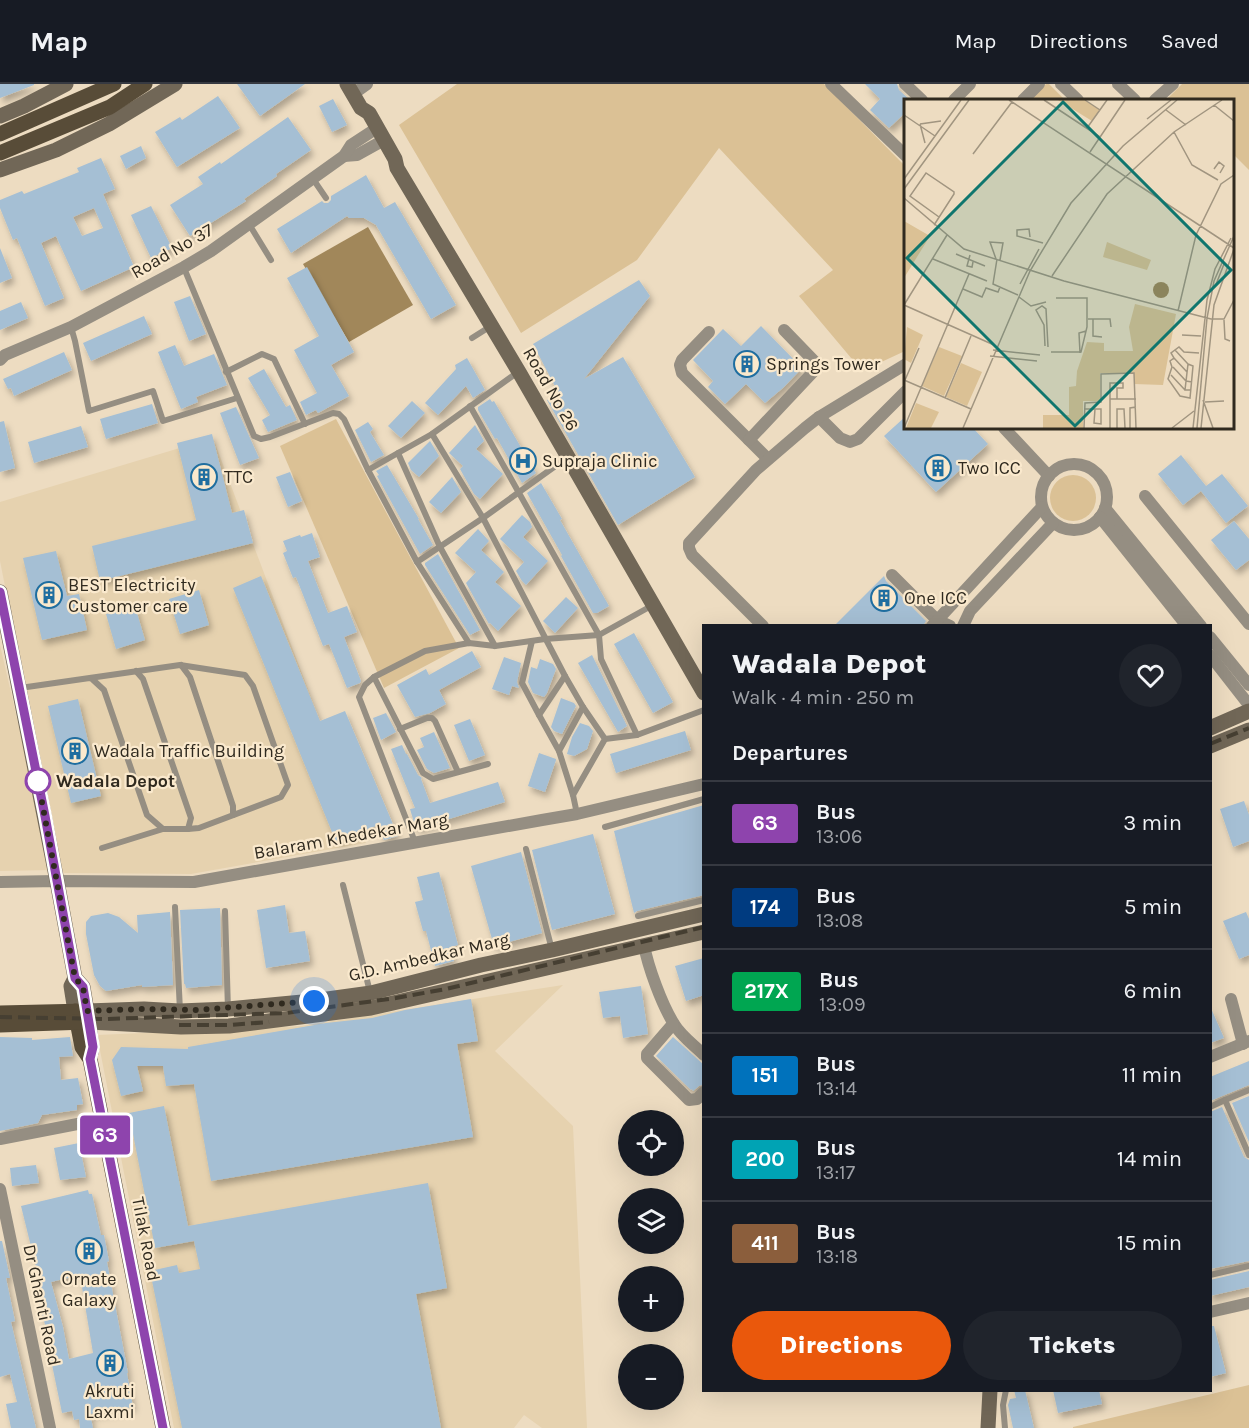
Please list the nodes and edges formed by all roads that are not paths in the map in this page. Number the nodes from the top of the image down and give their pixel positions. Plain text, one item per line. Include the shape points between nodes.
1 (66, 84) edge
2 (114, 84) edge
3 (145, 84) edge
4 (175, 84) edge
5 (366, 84) edge
6 (831, 84) edge
7 (905, 84) edge
8 (970, 84) edge
9 (1039, 84) edge
10 (1060, 84) edge
11 (1118, 84) edge
12 (1173, 84) edge
13 (350, 89) edge
14 (921, 99) edge
15 (958, 99) edge
16 (1024, 99) edge
17 (1077, 99) edge
18 (1134, 99) edge
19 (1156, 99) edge
20 (0, 116) edge
21 (0, 134) edge
22 (377, 136) junction
23 (0, 153) edge
24 (904, 154) edge
25 (0, 170) edge
26 (313, 179) junction
27 (326, 198) dead end
28 (249, 224) junction
29 (271, 260) dead end
30 (184, 267) junction
31 (491, 326) junction
32 (71, 327) junction
33 (784, 330) dead end
34 (710, 332) dead end
35 (472, 338) dead end
36 (2, 356) edge
37 (904, 365) edge
38 (226, 372) junction
39 (519, 372) junction
40 (904, 393) edge
41 (237, 398) junction
42 (470, 406) junction
43 (819, 417) junction
44 (305, 424) junction
45 (1005, 429) edge
46 (432, 434) junction
47 (749, 440) junction
48 (398, 453) junction
49 (568, 457) junction
50 (768, 459) junction
51 (368, 470) junction
52 (1049, 476) junction
53 (518, 493) junction
54 (1145, 496) dead end
55 (1042, 507) junction
56 (1102, 512) junction
57 (483, 518) junction
58 (1053, 523) junction
59 (440, 547) junction
60 (417, 562) junction
61 (892, 575) dead end
62 (977, 577) junction
63 (990, 590) junction
64 (0, 592) edge
65 (653, 605) junction
66 (934, 623) edge
67 (761, 624) edge
68 (964, 624) edge
69 (1186, 624) edge
70 (1199, 624) edge
71 (1249, 624) edge
72 (599, 635) junction
73 (545, 639) junction
74 (1212, 639) edge
75 (532, 641) junction
76 (469, 643) junction
77 (495, 646) junction
78 (1212, 658) edge
79 (180, 664) junction
80 (136, 671) junction
81 (565, 676) junction
82 (374, 677) junction
83 (91, 678) junction
84 (1249, 685) edge
85 (20, 688) junction
86 (702, 690) edge
87 (1249, 705) edge
88 (583, 707) junction
89 (702, 711) edge
90 (1249, 711) edge
91 (539, 715) junction
92 (1212, 727) edge
93 (400, 729) junction
94 (1249, 730) edge
95 (637, 735) junction
96 (604, 739) junction
97 (1212, 745) edge
98 (559, 751) junction
99 (488, 764) dead end
100 (458, 772) junction
101 (702, 784) edge
102 (573, 795) junction
103 (646, 797) junction
104 (702, 800) edge
105 (652, 813) junction
106 (577, 814) junction
107 (233, 815) junction
108 (605, 827) dead end
109 (162, 829) junction
110 (188, 829) junction
111 (416, 842) junction
112 (102, 848) dead end
113 (526, 849) dead end
114 (57, 881) junction
115 (0, 882) edge
116 (343, 885) dead end
117 (702, 901) edge
118 (175, 907) dead end
119 (225, 911) dead end
120 (672, 914) junction
121 (702, 914) edge
122 (702, 932) edge
123 (637, 935) junction
124 (552, 950) junction
125 (458, 971) junction
126 (463, 986) junction
127 (1232, 999) dead end
128 (371, 1000) junction
129 (228, 1009) junction
130 (180, 1011) junction
131 (0, 1013) edge
132 (82, 1016) junction
133 (20, 1019) junction
134 (673, 1024) junction
135 (0, 1025) edge
136 (229, 1026) junction
137 (181, 1027) junction
138 (1246, 1042) edge
139 (702, 1053) edge
140 (1212, 1056) edge
141 (1249, 1090) edge
142 (702, 1094) edge
143 (1225, 1100) junction
144 (1212, 1106) edge
145 (103, 1119) junction
146 (0, 1139) edge
147 (1249, 1155) edge
148 (0, 1189) edge
149 (4, 1230) edge
150 (1249, 1266) edge
151 (1212, 1275) edge
152 (1249, 1303) edge
153 (1212, 1312) edge
154 (990, 1392) edge
155 (1006, 1392) edge
156 (50, 1428) edge
157 (163, 1428) edge
158 (988, 1428) edge
159 (1005, 1428) edge

1 - 20 main road
2 - 21 main road
3 - 23 main road via 110,107
4 - 25 main road via 109,124 56,150
5 - 13 street
6 - 24 street
7 - 14 street
8 - 15 street
9 - 16 street
10 - 17 street
11 - 18 street
12 - 19 street
13 - 22 main road, Road No 26 via 361,108 369,113
22 - 26 street, Road No 37 via 357,155 344,156
22 - 31 main road, Road No 26 via 395,159
26 - 27 lane
26 - 28 street, Road No 37
28 - 29 lane
28 - 30 street, Road No 37
30 - 32 street, Road No 37
30 - 38 lane
31 - 35 lane
31 - 39 main road, Road No 26
32 - 36 street, Road No 37
32 - 41 lane via 89,411 153,391 163,421
33 - 47 street via 814,361 814,371
34 - 47 street via 682,360 680,369
37 - 43 street
38 - 41 lane
38 - 44 lane via 262,354 274,359
39 - 42 lane
39 - 49 main road, Road No 26
40 - 43 street via 858,439 850,442 840,438
41 - 44 lane via 254,436 261,439
42 - 46 lane
42 - 53 lane
43 - 50 street
44 - 51 lane via 339,414
45 - 52 street
46 - 48 lane
46 - 57 lane
47 - 50 street
48 - 51 lane
48 - 59 lane
49 - 53 lane
49 - 65 main road, Road No 26
50 - 67 street via 689,543 692,555
51 - 60 lane
52 - 55 street via 1041,490
52 - 56 street via 1061,466 1071,464 1091,469 1105,485 1107,495
53 - 57 lane
53 - 72 lane
54 - 71 street
55 - 58 street
55 - 62 street
56 - 58 street via 1094,524 1084,529 1072,531
56 - 69 street
56 - 70 street
57 - 59 lane
57 - 73 lane
58 - 63 street
59 - 60 lane
59 - 77 lane
60 - 76 lane
61 - 66 street
62 - 63 street
62 - 66 street
63 - 68 street via 970,611
64 - 85 main road
65 - 72 lane
65 - 86 main road, Road No 26
72 - 73 lane
72 - 95 lane via 601,659
73 - 75 lane
73 - 81 lane
74 - 84 street
75 - 77 lane
75 - 91 lane via 522,683
76 - 77 lane
76 - 82 lane via 424,651
78 - 87 street
79 - 80 lane
79 - 107 lane via 190,677
79 - 107 lane via 244,675 253,686 288,785 281,797
80 - 83 lane
80 - 110 lane via 143,679 191,818
81 - 88 lane
81 - 91 lane
82 - 93 lane
82 - 111 lane via 359,697
83 - 85 lane
83 - 109 lane via 104,690 147,815
85 - 114 main road
88 - 96 lane
88 - 98 lane
89 - 95 lane
90 - 92 main road
91 - 98 lane
93 - 100 lane via 427,776 434,779
93 - 100 lane via 432,718
94 - 97 main road
95 - 96 lane
96 - 102 lane
98 - 102 lane
99 - 100 lane
101 - 103 street, Balaram Khedekar Marg
102 - 106 lane
103 - 105 lane
103 - 106 street, Balaram Khedekar Marg
104 - 105 lane
105 - 108 lane
106 - 111 street, Balaram Khedekar Marg
107 - 110 lane
109 - 110 lane
109 - 112 lane
111 - 114 street, Balaram Khedekar Marg via 194,882
113 - 124 lane
114 - 115 street, Balaram Khedekar Marg
114 - 132 main road via 75,978 71,986
116 - 128 lane
117 - 120 lane
118 - 130 lane
119 - 129 lane
120 - 121 main road, G.D. Ambedkar Marg
120 - 123 main road, G.D. Ambedkar Marg
122 - 123 main road, G.D. Ambedkar Marg
123 - 124 main road, G.D. Ambedkar Marg
123 - 126 main road, G.D. Ambedkar Marg
123 - 134 street
124 - 125 main road, G.D. Ambedkar Marg
125 - 126 main road
125 - 128 main road, G.D. Ambedkar Marg
126 - 128 main road, G.D. Ambedkar Marg
127 - 138 street
128 - 129 main road, G.D. Ambedkar Marg
128 - 136 main road, G.D. Ambedkar Marg
129 - 130 main road, G.D. Ambedkar Marg
129 - 136 lane
130 - 132 main road, G.D. Ambedkar Marg via 144,1009
130 - 137 lane
131 - 133 main road
132 - 133 main road
132 - 137 main road, G.D. Ambedkar Marg via 105,1023
132 - 145 main road, Tilak Road via 93,1047 90,1059
133 - 135 main road
134 - 139 street
134 - 142 street via 647,1059 689,1100
136 - 137 main road, G.D. Ambedkar Marg
138 - 140 street
141 - 143 lane
143 - 144 lane
143 - 147 lane
145 - 146 street
145 - 157 main road, Tilak Road
148 - 149 street, Dr Ghanti Road
149 - 156 street, Dr Ghanti Road
150 - 151 lane
152 - 153 street
154 - 158 main road
155 - 159 lane

